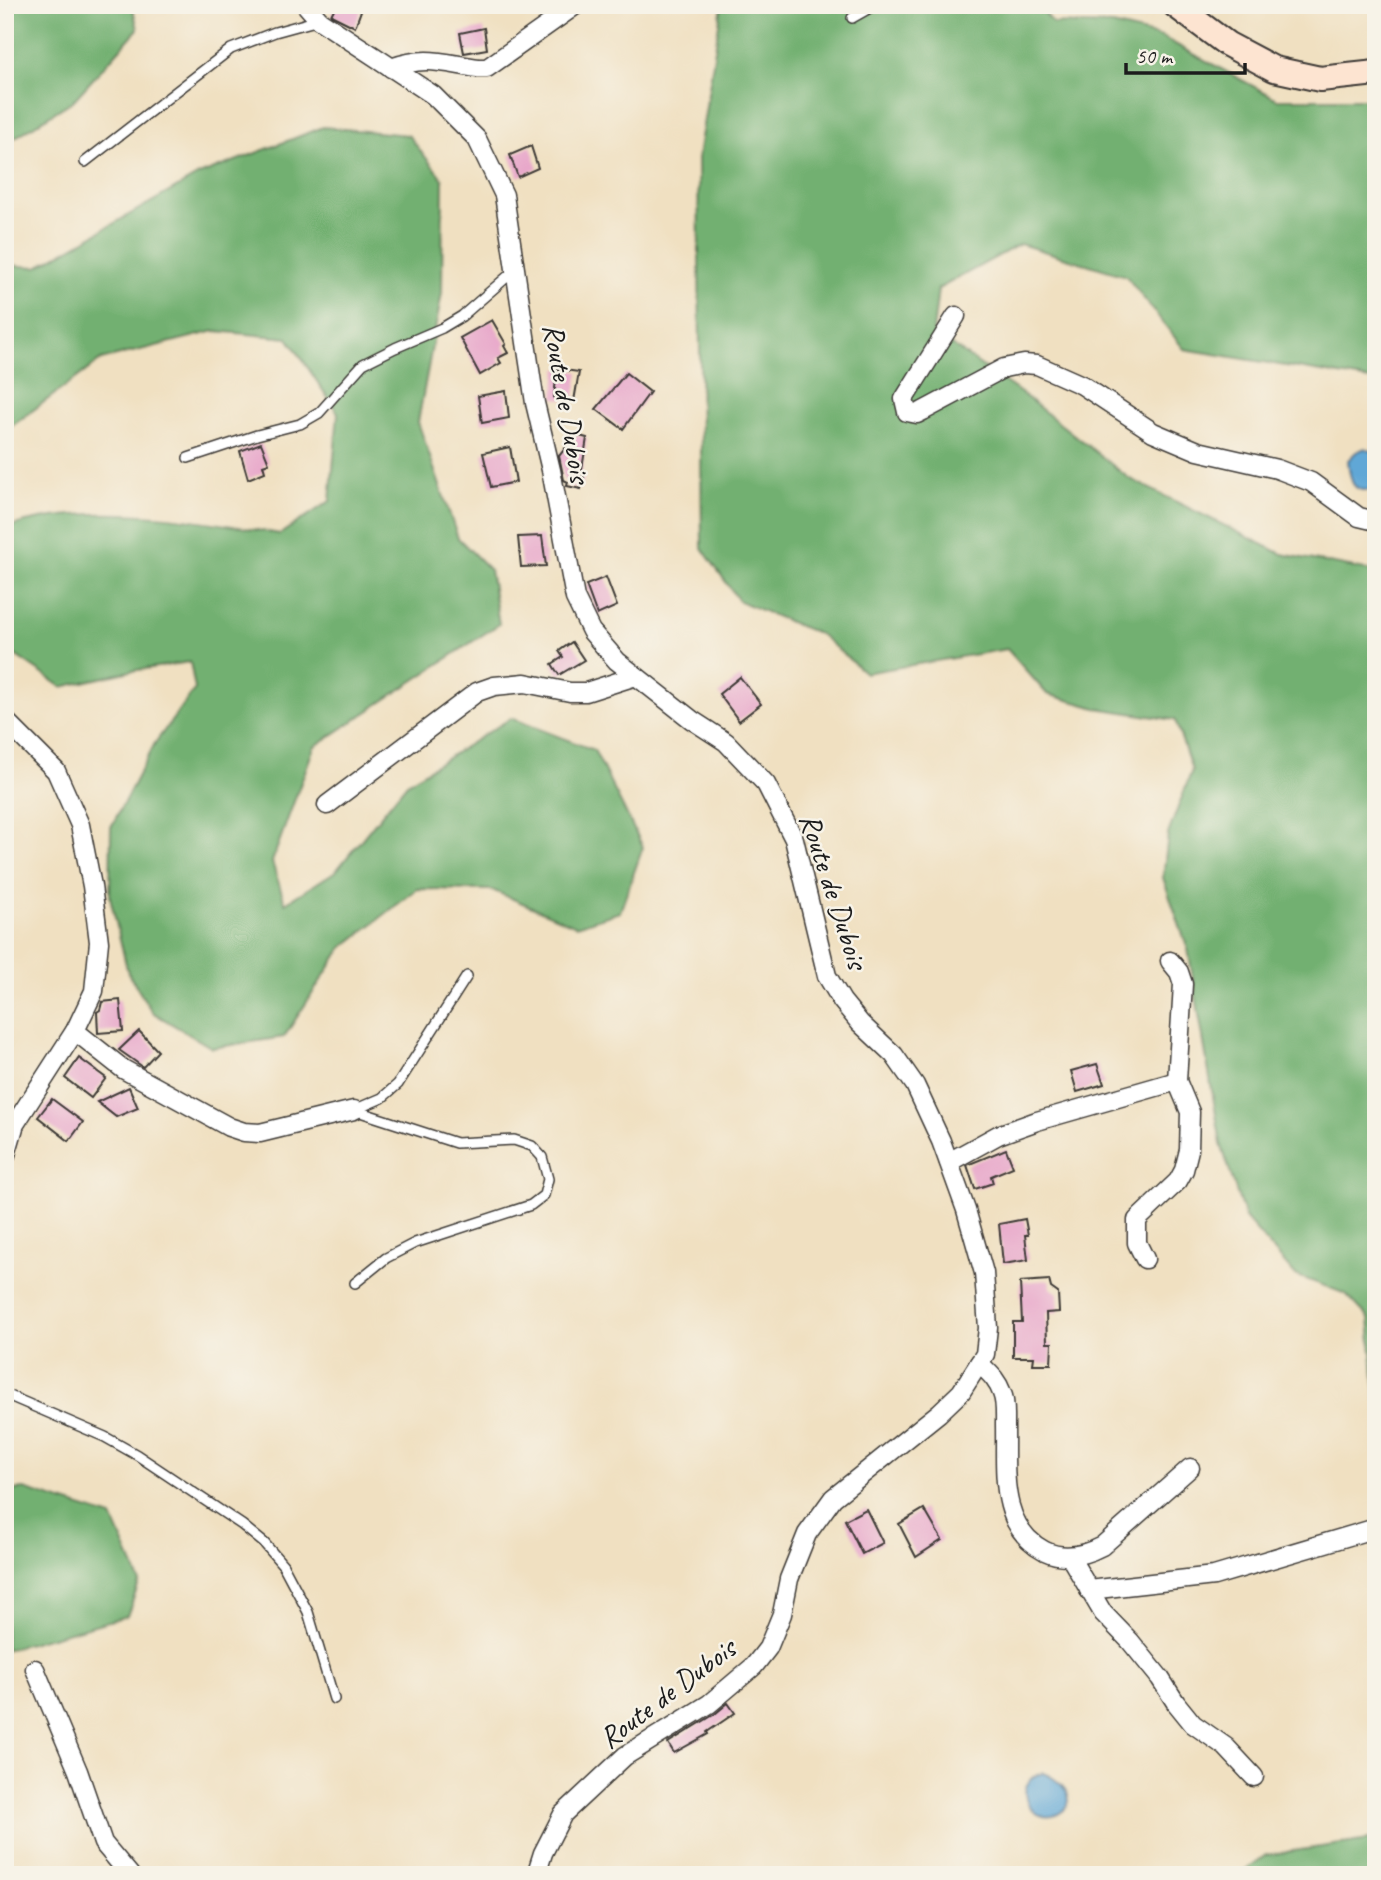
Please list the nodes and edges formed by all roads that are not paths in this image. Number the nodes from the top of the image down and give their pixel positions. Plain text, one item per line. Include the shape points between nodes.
1 (306, 5) edge
2 (576, 5) edge
3 (875, 5) edge
4 (1175, 5) edge
5 (852, 18) dead end
6 (319, 20) junction
7 (391, 68) junction
8 (1376, 72) edge
9 (85, 162) dead end
10 (515, 270) junction
11 (956, 316) dead end
12 (188, 458) dead end
13 (1376, 521) edge
14 (636, 676) junction
15 (5, 720) edge
16 (327, 805) dead end
17 (1170, 961) dead end
18 (467, 976) dead end
19 (75, 1031) junction
20 (1178, 1081) junction
21 (354, 1110) junction
22 (5, 1158) edge
23 (948, 1162) junction
24 (1145, 1258) dead end
25 (355, 1283) dead end
26 (979, 1363) junction
27 (5, 1394) edge
28 (1190, 1468) dead end
29 (1376, 1528) edge
30 (1070, 1557) junction
31 (1088, 1590) junction
32 (35, 1669) dead end
33 (334, 1699) dead end
34 (1254, 1777) dead end
35 (130, 1875) edge
36 (536, 1875) edge

1 - 6 street, Route de Dubois
2 - 7 street via 487,68 424,59
3 - 5 lane
4 - 8 street via 1227,44 1274,69 1320,79
6 - 7 street, Route de Dubois
6 - 9 lane via 231,49
7 - 10 street, Route de Dubois via 433,95 477,139 504,195
10 - 12 lane via 462,316 363,365 319,413 300,424
10 - 14 street, Route de Dubois via 575,598 591,631
11 - 13 street via 904,399 906,412 917,414 1004,368 1037,365 1082,384 1153,432 1198,451 1277,469 1311,482 1359,517
14 - 16 street via 586,692 525,683 478,692
14 - 23 street, Route de Dubois via 726,742 766,784 793,839 827,976 851,1012 894,1055 915,1085
15 - 19 street via 56,771 80,825 99,942 94,991
17 - 20 street via 1183,984
18 - 21 lane via 398,1084 382,1098
19 - 21 street via 124,1069 244,1132 260,1133
19 - 22 street via 15,1124
20 - 23 street via 1037,1121 998,1135
20 - 24 street via 1190,1112 1189,1150 1178,1181 1137,1220 1137,1243
21 - 25 lane via 456,1143 514,1140 532,1146 542,1157 548,1178 544,1195 531,1205 415,1243 386,1258
23 - 26 street, Route de Dubois via 984,1273 988,1328 985,1354
26 - 30 street via 996,1378 1003,1395 1006,1489 1013,1519 1030,1543
26 - 36 street, Route de Dubois via 961,1392 939,1413 833,1498 807,1534 789,1578 782,1614 768,1648 754,1666 709,1704 625,1756 563,1814
27 - 33 lane via 137,1454 264,1543 283,1566 308,1612
28 - 30 street via 1102,1546
29 - 31 street via 1214,1576
30 - 31 street
31 - 34 street via 1194,1724 1226,1747
32 - 35 street via 103,1843

